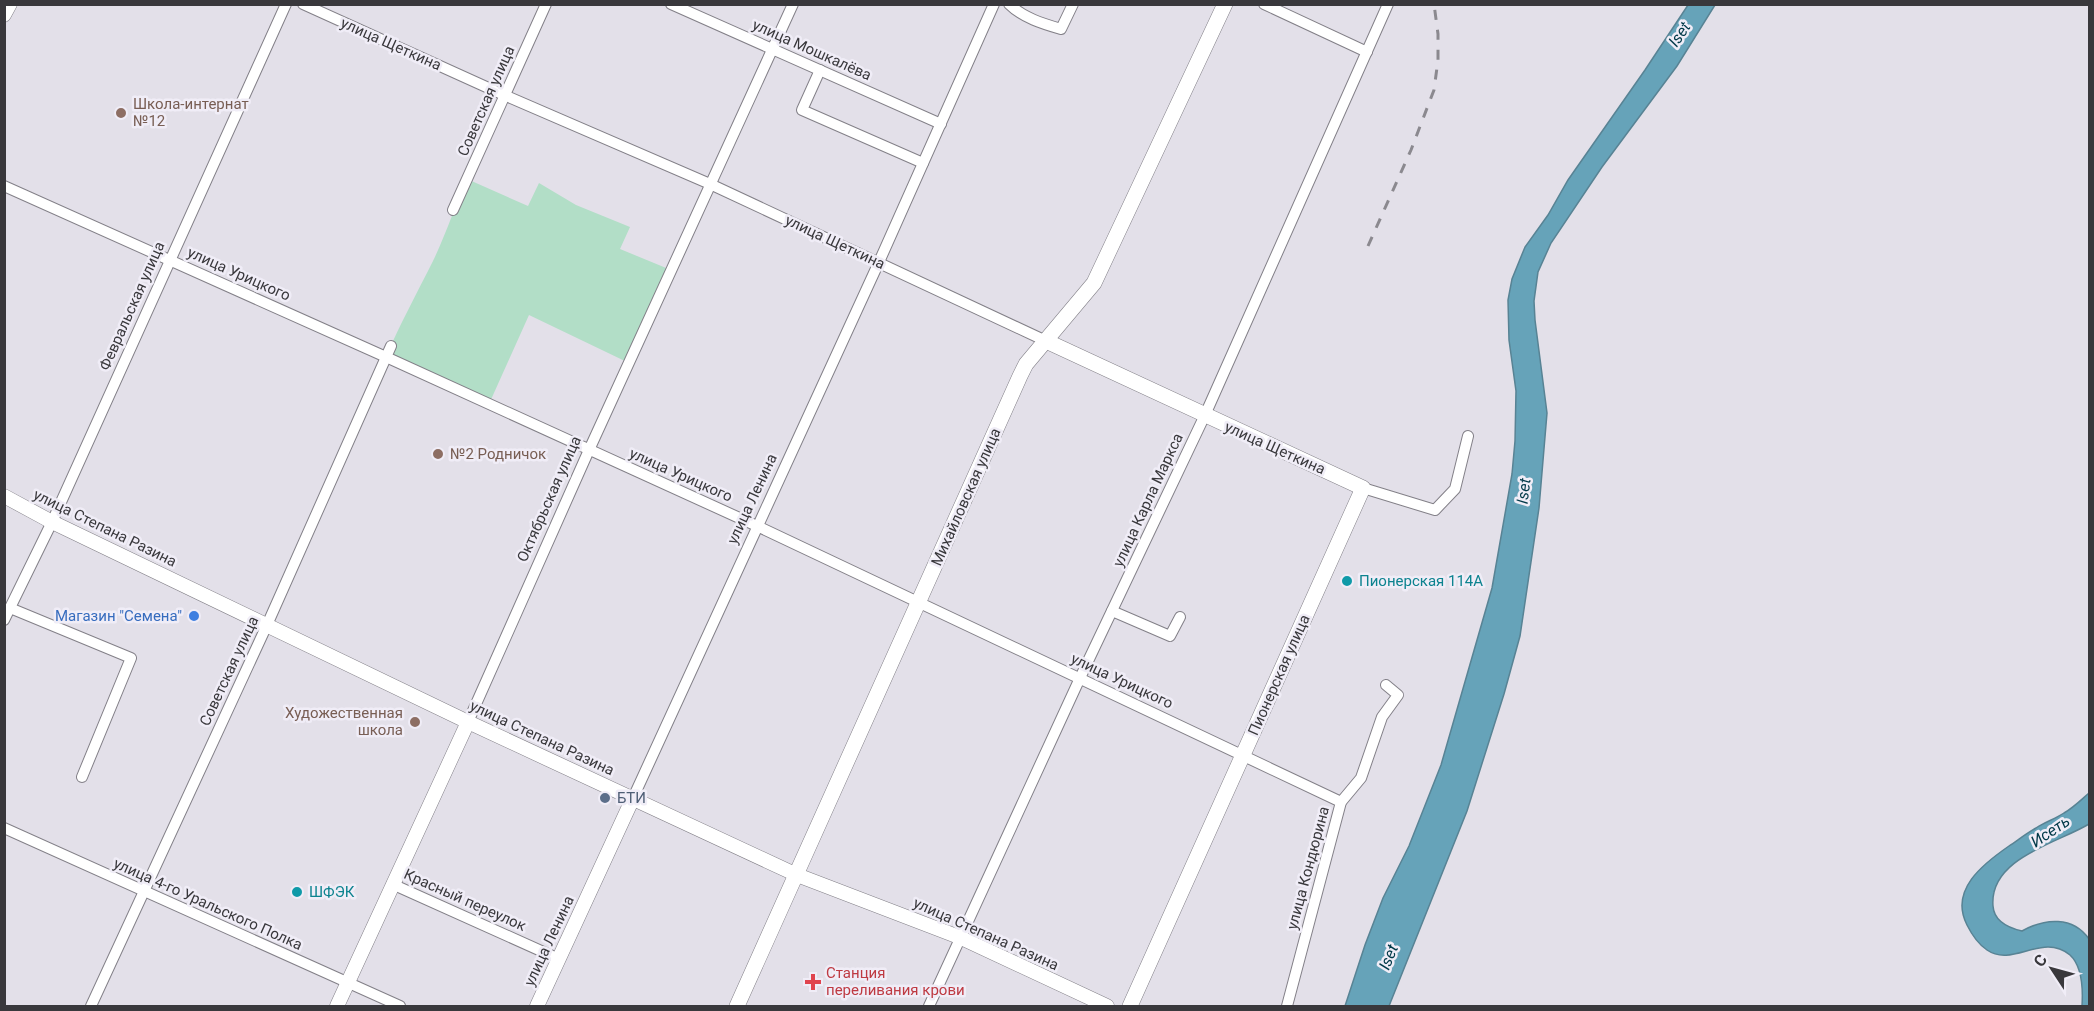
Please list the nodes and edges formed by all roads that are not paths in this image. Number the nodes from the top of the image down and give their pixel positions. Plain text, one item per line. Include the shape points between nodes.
1 (9, 4) edge
2 (286, 4) edge
3 (303, 4) edge
4 (546, 4) edge
5 (671, 4) edge
6 (792, 4) edge
7 (994, 4) edge
8 (1009, 4) edge
9 (1073, 4) edge
10 (1225, 4) edge
11 (1264, 4) edge
12 (1388, 4) edge
13 (4, 15) edge
14 (772, 48) junction
15 (1367, 52) junction
16 (820, 70) junction
17 (504, 95) junction
18 (940, 124) junction
19 (923, 164) junction
20 (710, 184) junction
21 (4, 186) edge
22 (453, 210) dead end
23 (170, 259) junction
24 (879, 262) junction
25 (1046, 342) junction
26 (391, 346) dead end
27 (386, 357) junction
28 (1205, 416) junction
29 (1468, 436) dead end
30 (589, 450) junction
31 (1363, 488) junction
32 (4, 496) edge
33 (52, 522) junction
34 (757, 526) junction
35 (920, 601) junction
36 (10, 608) junction
37 (1112, 611) junction
38 (1180, 616) dead end
39 (4, 620) edge
40 (267, 625) junction
41 (1080, 678) junction
42 (1386, 685) dead end
43 (468, 722) junction
44 (1242, 755) junction
45 (82, 777) dead end
46 (633, 798) junction
47 (1341, 802) junction
48 (4, 828) edge
49 (797, 875) junction
50 (392, 884) junction
51 (143, 891) junction
52 (959, 937) junction
53 (559, 959) junction
54 (348, 983) junction
55 (90, 1006) edge
56 (337, 1006) edge
57 (400, 1006) edge
58 (537, 1006) edge
59 (737, 1006) edge
60 (928, 1006) edge
61 (1107, 1006) edge
62 (1130, 1006) edge
63 (1287, 1006) edge

1 - 13 main road
2 - 23 street, Февральская улица
3 - 17 street, улица Щеткина
4 - 17 street, Советская улица
5 - 14 street, улица Мошкалёва
6 - 14 street, Октябрьская улица
7 - 18 street, улица Ленина
8 - 9 street via 1037,21 1061,29
10 - 25 main road, Михайловская улица via 1099,274
11 - 15 street
12 - 15 street, улица Карла Маркса
14 - 16 street, улица Мошкалёва
14 - 20 street, Октябрьская улица
15 - 28 street, улица Карла Маркса
16 - 18 street, улица Мошкалёва
16 - 19 street via 802,110
17 - 20 street, улица Щеткина
17 - 22 street, Советская улица
18 - 19 street, улица Ленина
19 - 24 street, улица Ленина
20 - 24 street, улица Щеткина
20 - 30 street, Октябрьская улица
21 - 23 street, улица Урицкого
23 - 27 street, улица Урицкого
23 - 33 street, Февральская улица
24 - 25 street, улица Щеткина
24 - 34 street, улица Ленина
25 - 28 main road, улица Щеткина
25 - 35 main road, Михайловская улица via 1020,376
26 - 27 street, Советская улица
27 - 30 street, улица Урицкого
27 - 40 street, Советская улица
28 - 31 main road, улица Щеткина
28 - 37 street, улица Карла Маркса
29 - 31 street via 1455,489 1435,510
30 - 34 street, улица Урицкого
30 - 43 street, Октябрьская улица
31 - 44 main road, Пионерская улица
32 - 33 main road, улица Степана Разина
33 - 36 street, Февральская улица
33 - 40 main road, улица Степана Разина
34 - 35 street, улица Урицкого
34 - 46 street, улица Ленина
35 - 41 street, улица Урицкого
35 - 49 main road, Михайловская улица
36 - 39 street, Февральская улица
36 - 45 street via 131,658
37 - 38 street via 1170,636
37 - 41 street, улица Карла Маркса
40 - 43 main road, улица Степана Разина
40 - 51 street, Советская улица
41 - 44 street, улица Урицкого
41 - 52 street, улица Карла Маркса
42 - 47 street, улица Кондюрина via 1398,695 1382,717 1361,778
43 - 46 main road, улица Степана Разина
43 - 50 main road, Октябрьская улица
44 - 47 street, улица Урицкого
44 - 62 main road, Пионерская улица
46 - 49 main road, улица Степана Разина
46 - 53 main road, улица Ленина
47 - 63 street, улица Кондюрина
48 - 51 street, улица 4-го Уральского Полка
49 - 52 main road, улица Степана Разина
49 - 59 main road, Михайловская улица
50 - 53 street, Красный переулок
50 - 54 main road, Октябрьская улица
51 - 54 street, улица 4-го Уральского Полка
51 - 55 street, Советская улица
52 - 60 street, улица Карла Маркса
52 - 61 main road, улица Степана Разина
53 - 58 main road, улица Ленина
54 - 56 main road, Октябрьская улица
54 - 57 street, улица 4-го Уральского Полка

